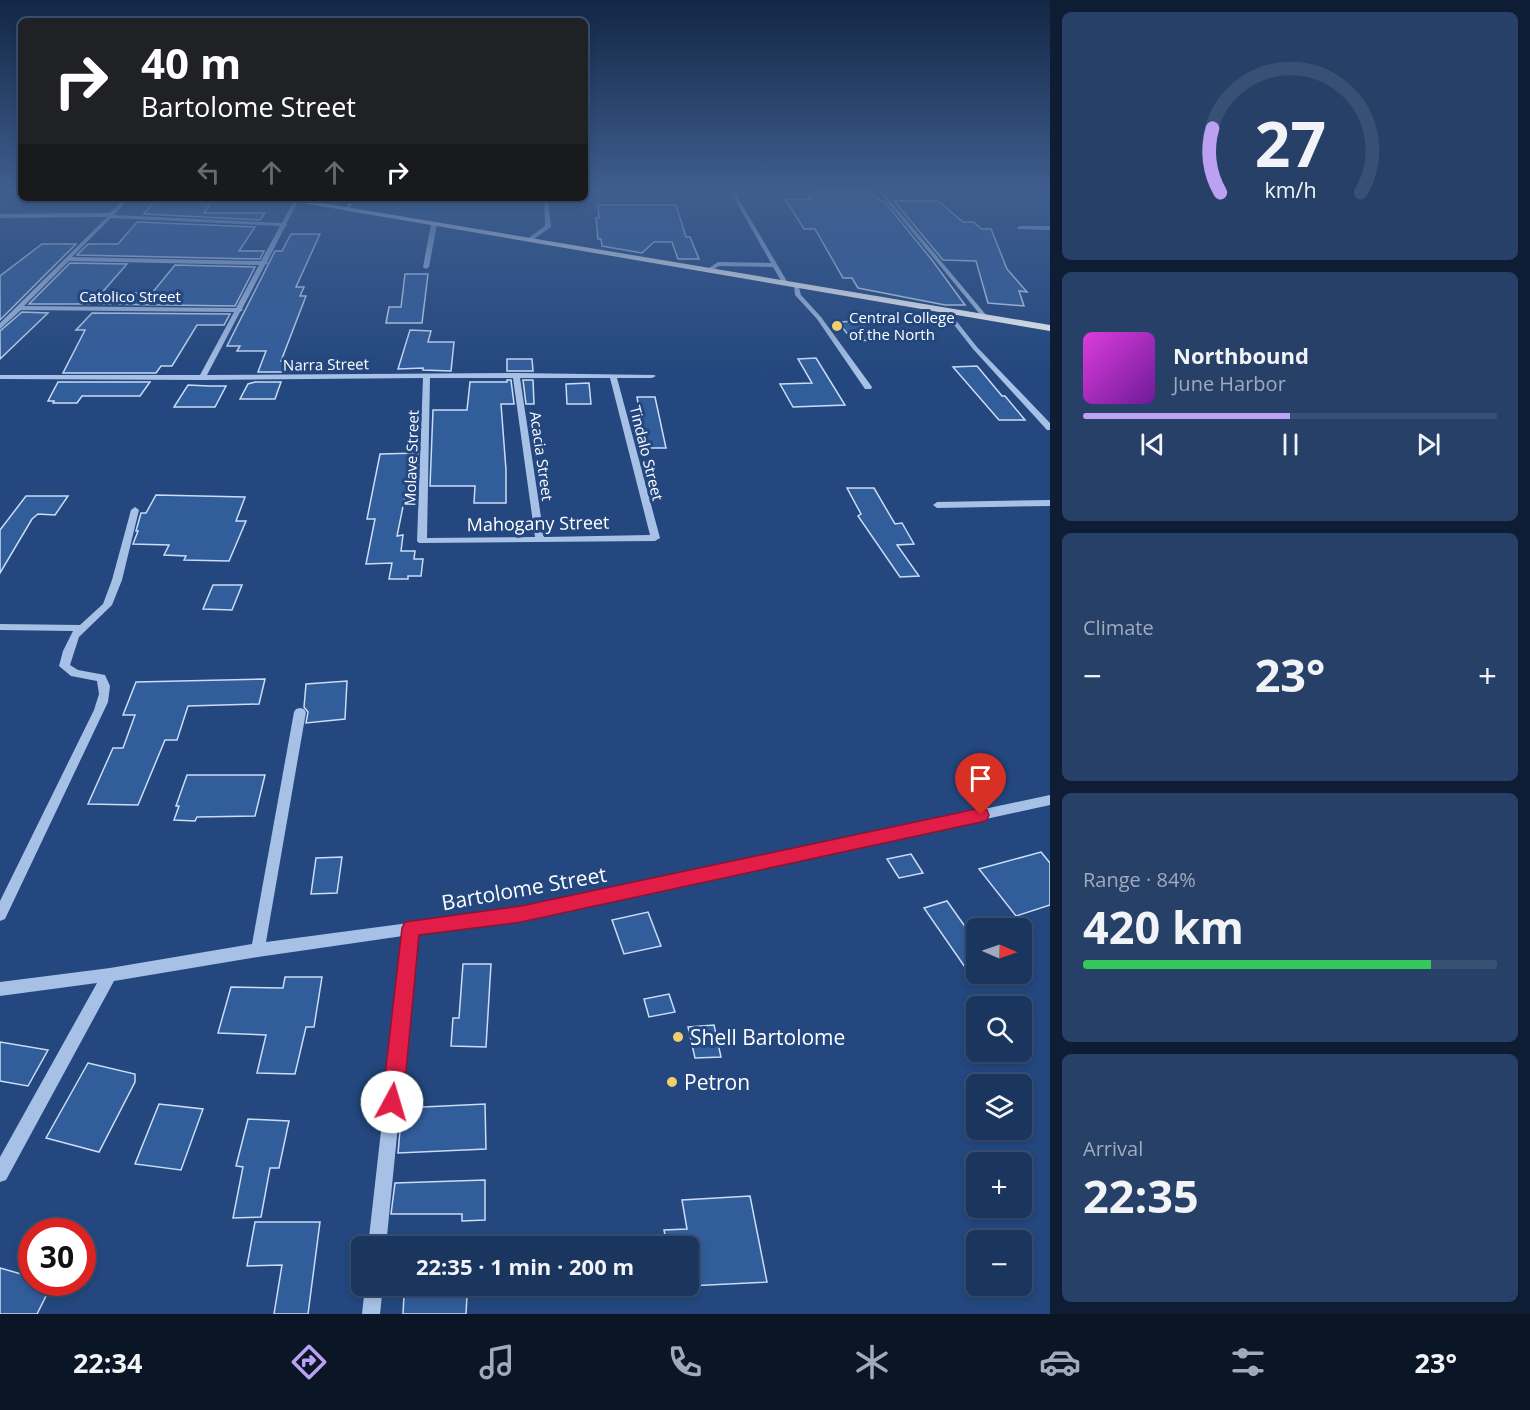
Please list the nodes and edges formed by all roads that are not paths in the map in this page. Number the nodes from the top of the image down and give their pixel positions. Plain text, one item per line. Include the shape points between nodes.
1 (75, 252) edge
2 (271, 252) edge
3 (429, 252) edge
4 (603, 252) edge
5 (767, 252) edge
6 (931, 252) edge
7 (68, 259) junction
8 (265, 263) junction
9 (774, 265) junction
10 (426, 267) dead end
11 (709, 270) junction
12 (785, 283) junction
13 (796, 285) junction
14 (20, 308) junction
15 (240, 310) junction
16 (945, 310) junction
17 (985, 317) junction
18 (0, 327) edge
19 (1049, 329) edge
20 (516, 375) junction
21 (613, 375) junction
22 (427, 376) junction
23 (652, 376) dead end
24 (0, 377) edge
25 (202, 378) junction
26 (868, 387) dead end
27 (1050, 428) edge
28 (1050, 503) edge
29 (938, 505) dead end
30 (135, 510) dead end
31 (655, 538) joint
32 (540, 540) junction
33 (422, 541) joint
34 (0, 627) edge
35 (84, 628) junction
36 (300, 712) dead end
37 (1050, 800) edge
38 (0, 915) edge
39 (411, 928) junction
40 (258, 950) junction
41 (110, 975) junction
42 (0, 989) edge
43 (0, 1174) edge
44 (378, 1236) edge
45 (373, 1296) edge
46 (371, 1314) edge

1 - 7 street
2 - 8 street
3 - 10 street
4 - 11 highway
5 - 9 street
6 - 17 street
7 - 8 street
7 - 14 street
8 - 15 street
9 - 11 street via 718,264
9 - 12 street
11 - 12 highway
12 - 13 highway
13 - 16 highway
13 - 26 street via 803,302
14 - 15 street, Catolico Street
14 - 18 street
15 - 25 street
16 - 17 highway
16 - 27 street
17 - 19 highway
20 - 21 street, Narra Street
20 - 22 street, Narra Street
20 - 32 street, Acacia Street
21 - 23 street, Narra Street
21 - 31 street, Tindalo Street
22 - 25 street, Narra Street
22 - 33 street, Molave Street
24 - 25 street, Narra Street
28 - 29 street
30 - 35 street via 117,580 106,605
31 - 32 street, Mahogany Street
32 - 33 street, Mahogany Street
34 - 35 street
35 - 38 street via 70,644 64,666 75,673 100,678 105,693
36 - 40 street
37 - 39 street, Bartolome Street via 521,914
39 - 40 street, Bartolome Street
39 - 44 street
40 - 41 street, Bartolome Street
41 - 42 street, Bartolome Street
41 - 43 street
45 - 46 street

